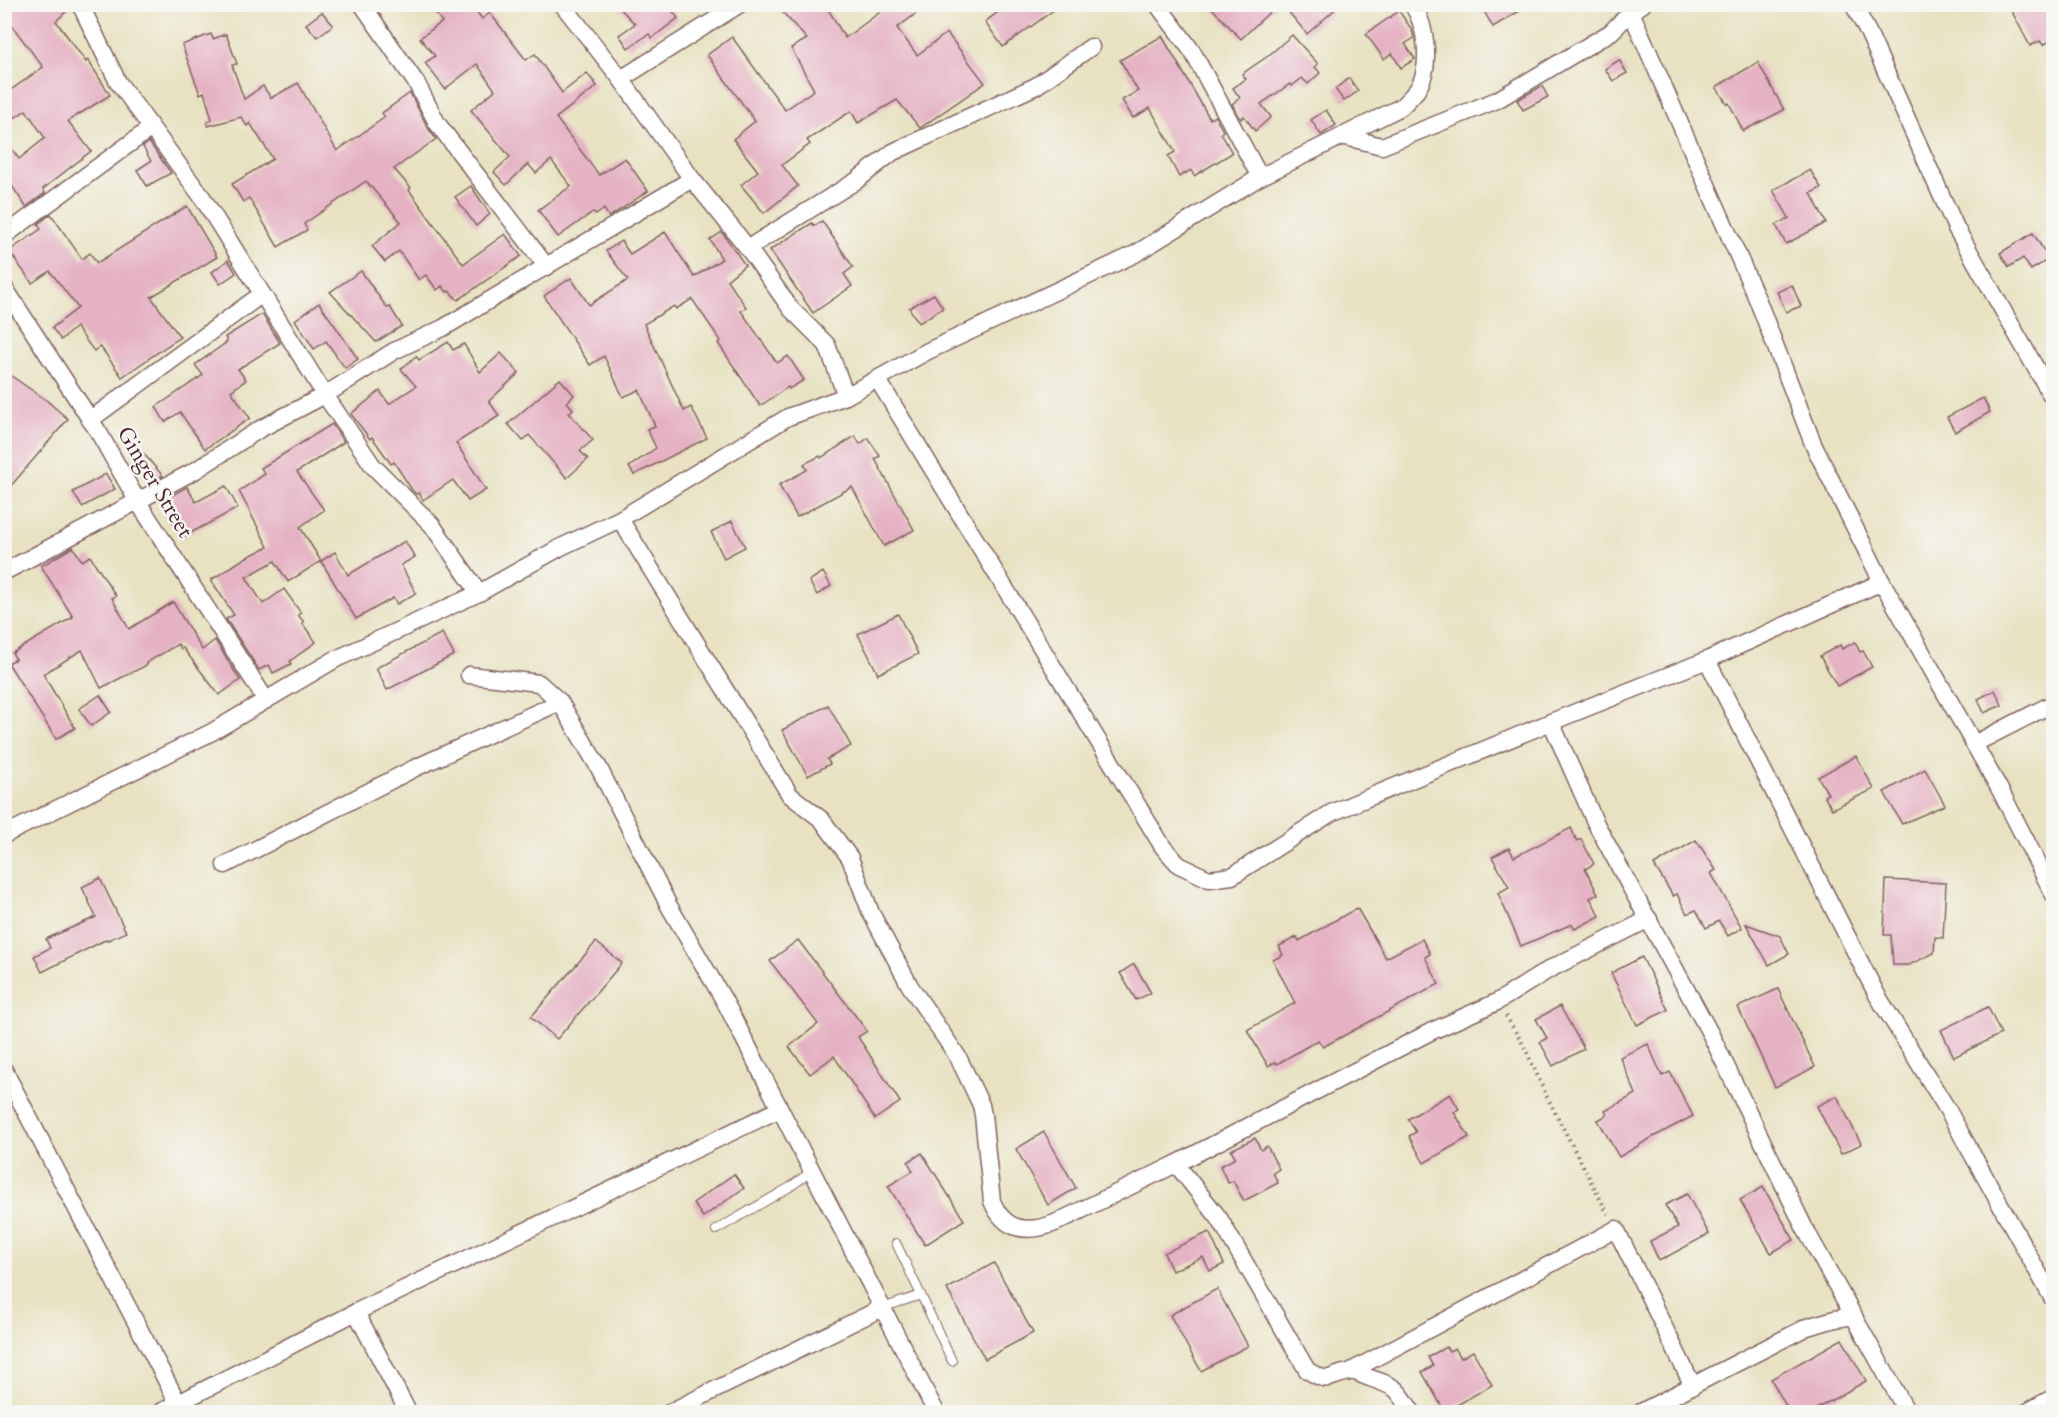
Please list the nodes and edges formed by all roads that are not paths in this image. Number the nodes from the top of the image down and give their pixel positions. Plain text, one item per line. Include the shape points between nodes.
1 (80, 4) edge
2 (362, 4) edge
3 (562, 4) edge
4 (740, 4) edge
5 (1157, 4) edge
6 (1412, 4) edge
7 (1853, 4) edge
8 (1637, 8) edge
9 (1091, 47) dead end
10 (621, 79) junction
11 (151, 128) junction
12 (1342, 136) junction
13 (1260, 177) junction
14 (692, 179) junction
15 (4, 236) edge
16 (748, 248) junction
17 (547, 267) junction
18 (4, 287) edge
19 (262, 294) junction
20 (878, 380) junction
21 (325, 394) junction
22 (846, 396) junction
23 (2054, 400) edge
24 (90, 420) junction
25 (138, 502) junction
26 (620, 519) junction
27 (4, 572) edge
28 (1882, 582) junction
29 (478, 592) junction
30 (1707, 660) junction
31 (469, 675) dead end
32 (266, 700) junction
33 (560, 702) junction
34 (2054, 704) edge
35 (1551, 722) junction
36 (1974, 744) junction
37 (4, 835) edge
38 (225, 865) dead end
39 (2054, 895) edge
40 (1649, 919) junction
41 (4, 1070) edge
42 (780, 1108) junction
43 (1176, 1164) junction
44 (812, 1171) junction
45 (716, 1230) dead end
46 (896, 1243) dead end
47 (921, 1295) junction
48 (2054, 1302) edge
49 (882, 1308) junction
50 (356, 1312) junction
51 (1854, 1316) junction
52 (952, 1361) dead end
53 (1351, 1371) junction
54 (1693, 1386) junction
55 (2054, 1397) edge
56 (178, 1403) junction
57 (679, 1411) edge
58 (161, 1413) edge
59 (408, 1413) edge
60 (936, 1413) edge
61 (1412, 1413) edge
62 (1641, 1413) edge
63 (1907, 1413) edge
64 (2027, 1413) edge

1 - 11 street via 118,82
2 - 17 street via 417,84 437,123
3 - 10 street
4 - 10 street
5 - 13 street via 1192,51
6 - 12 street via 1425,36 1426,62 1418,89 1401,107
7 - 23 street via 1956,228
8 - 12 street via 1611,32 1497,100 1382,146
8 - 28 street via 1814,446
9 - 16 street via 1036,86 893,152 856,182
10 - 14 street
11 - 15 street
11 - 19 street via 202,197
12 - 13 street
13 - 20 street via 1135,254 928,351
14 - 16 street
14 - 17 street
16 - 22 street via 791,309 827,345
17 - 21 street via 443,328 394,351
18 - 24 street, Ginger Street
19 - 21 street
19 - 24 street
20 - 22 street
20 - 35 street via 1163,847 1179,865 1209,879 1232,876 1331,813
21 - 25 street
21 - 29 street via 373,466 432,525
22 - 26 street via 788,417
24 - 25 street, Ginger Street
25 - 27 street
25 - 32 street, Ginger Street
26 - 29 street
26 - 43 street via 790,795 822,820 850,858 871,913 910,986 958,1057 981,1105 996,1212 1023,1230 1043,1228
28 - 30 street
28 - 36 street
29 - 32 street via 334,660
30 - 35 street
30 - 48 street via 1877,995 1946,1107
31 - 33 street via 539,683
32 - 37 street via 212,732
33 - 38 street via 415,768
33 - 42 street
34 - 36 street
35 - 40 street via 1595,822
36 - 39 street
40 - 43 street via 1550,969 1497,1002
40 - 51 street via 1710,1033 1804,1227
41 - 56 street
42 - 44 street
42 - 50 street
43 - 53 street via 1219,1218 1307,1370 1330,1380
44 - 45 lane
44 - 49 street
46 - 47 lane
47 - 49 lane
47 - 52 lane
49 - 57 street
49 - 60 street
50 - 56 street
50 - 59 street
51 - 54 street via 1807,1327
51 - 63 street
53 - 54 street via 1616,1229
53 - 61 street via 1388,1382 1399,1391
54 - 62 street
55 - 64 street
56 - 58 street

